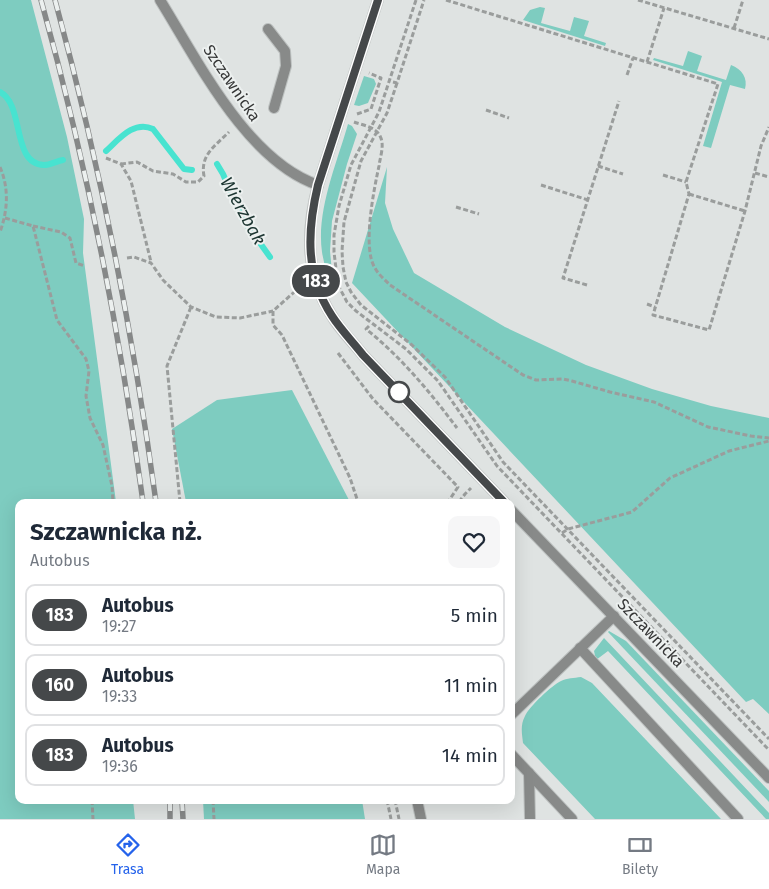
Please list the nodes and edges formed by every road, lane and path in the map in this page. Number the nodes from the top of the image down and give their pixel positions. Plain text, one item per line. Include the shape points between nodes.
1 (160, 0) edge
2 (378, 0) edge
3 (416, 0) edge
4 (424, 0) edge
5 (446, 0) edge
6 (638, 0) edge
7 (743, 0) edge
8 (664, 8) junction
9 (734, 28) junction
10 (268, 29) dead end
11 (769, 39) edge
12 (633, 58) junction
13 (647, 62) junction
14 (372, 64) dead end
15 (627, 75) dead end
16 (619, 101) dead end
17 (274, 108) dead end
18 (486, 110) dead end
19 (352, 112) dead end
20 (509, 118) dead end
21 (350, 121) dead end
22 (238, 123) junction
23 (370, 127) junction
24 (769, 129) edge
25 (376, 132) junction
26 (106, 158) dead end
27 (121, 164) junction
28 (598, 166) junction
29 (0, 167) edge
30 (755, 173) junction
31 (623, 174) dead end
32 (663, 175) dead end
33 (769, 177) edge
34 (686, 182) junction
35 (318, 185) junction
36 (541, 185) dead end
37 (689, 194) junction
38 (588, 200) junction
39 (456, 207) dead end
40 (745, 211) junction
41 (479, 214) dead end
42 (5, 218) junction
43 (33, 226) junction
44 (0, 232) edge
45 (127, 258) dead end
46 (152, 262) junction
47 (85, 266) dead end
48 (315, 280) junction
49 (587, 285) dead end
50 (647, 304) dead end
51 (191, 307) junction
52 (655, 307) junction
53 (273, 311) junction
54 (369, 326) dead end
55 (338, 353) dead end
56 (460, 433) dead end
57 (769, 439) edge
58 (462, 484) dead end
59 (458, 487) junction
60 (473, 487) dead end
61 (113, 499) edge
62 (180, 499) edge
63 (357, 499) edge
64 (450, 499) edge
65 (461, 499) edge
66 (501, 499) edge
67 (515, 516) edge
68 (568, 529) junction
69 (562, 534) junction
70 (614, 616) junction
71 (580, 648) junction
72 (515, 711) edge
73 (769, 739) edge
74 (769, 750) edge
75 (515, 758) edge
76 (529, 773) junction
77 (769, 778) edge
78 (92, 804) edge
79 (213, 804) edge
80 (388, 804) edge
81 (396, 804) edge
82 (418, 804) edge
83 (92, 819) edge
84 (214, 819) edge
85 (391, 819) edge
86 (399, 819) edge
87 (421, 819) edge
88 (530, 819) edge
89 (572, 819) edge
90 (738, 819) edge

1 - 22 street, Szczawnicka
2 - 35 street
3 - 23 path via 379,112
4 - 25 path via 387,113
5 - 12 path
6 - 8 path
7 - 9 path
8 - 9 path
8 - 13 path
9 - 11 path
10 - 17 street via 285,51 286,66
12 - 13 path
12 - 15 path
13 - 34 path via 718,84
14 - 19 path via 369,74 383,79 371,109 358,114
16 - 28 path
18 - 20 path
21 - 23 path
22 - 27 path via 205,157 202,166 204,176 198,182 186,182 174,174 153,171 137,162
22 - 35 street, Szczawnicka via 279,163 304,180
23 - 25 path
23 - 69 path via 351,166 336,222 334,252 338,285 356,311 406,350 438,381 497,466
24 - 30 path
25 - 57 path via 380,134 382,152 373,200 370,251 375,269 390,285 523,375 536,380 572,380 654,402 708,427
25 - 68 path via 358,169 344,222 342,251 346,282 375,319 412,345 445,377 495,454
26 - 27 path
27 - 46 path via 131,181
28 - 31 path
28 - 38 path
29 - 42 path via 6,190
30 - 33 path
30 - 40 path
32 - 34 path
34 - 37 path
35 - 48 street via 310,234
36 - 38 path
37 - 40 path
37 - 52 path
38 - 49 path via 563,278
39 - 41 path
40 - 52 path via 709,330 653,315
42 - 43 path
42 - 44 path
43 - 47 path via 61,232 70,238 76,263
43 - 61 path via 57,320 86,358 86,396 90,418 103,445
45 - 46 path
46 - 51 path via 163,280
48 - 53 path via 301,286
48 - 66 street via 323,301 342,331
50 - 52 path
51 - 53 path via 216,317 232,318
51 - 62 path via 167,366
53 - 63 path via 273,325 282,335
54 - 56 path via 366,329 430,392
55 - 59 path via 373,399
57 - 68 path via 730,451 670,478 632,512
58 - 59 path
59 - 64 path
60 - 65 path
67 - 70 street, Szczawnicka
68 - 69 path
68 - 73 path
69 - 74 path
70 - 71 street
70 - 77 street, Szczawnicka
71 - 72 street
71 - 90 street
75 - 76 street
76 - 88 street
76 - 89 street
78 - 83 path
79 - 84 path
80 - 85 path
81 - 86 path
82 - 87 street

